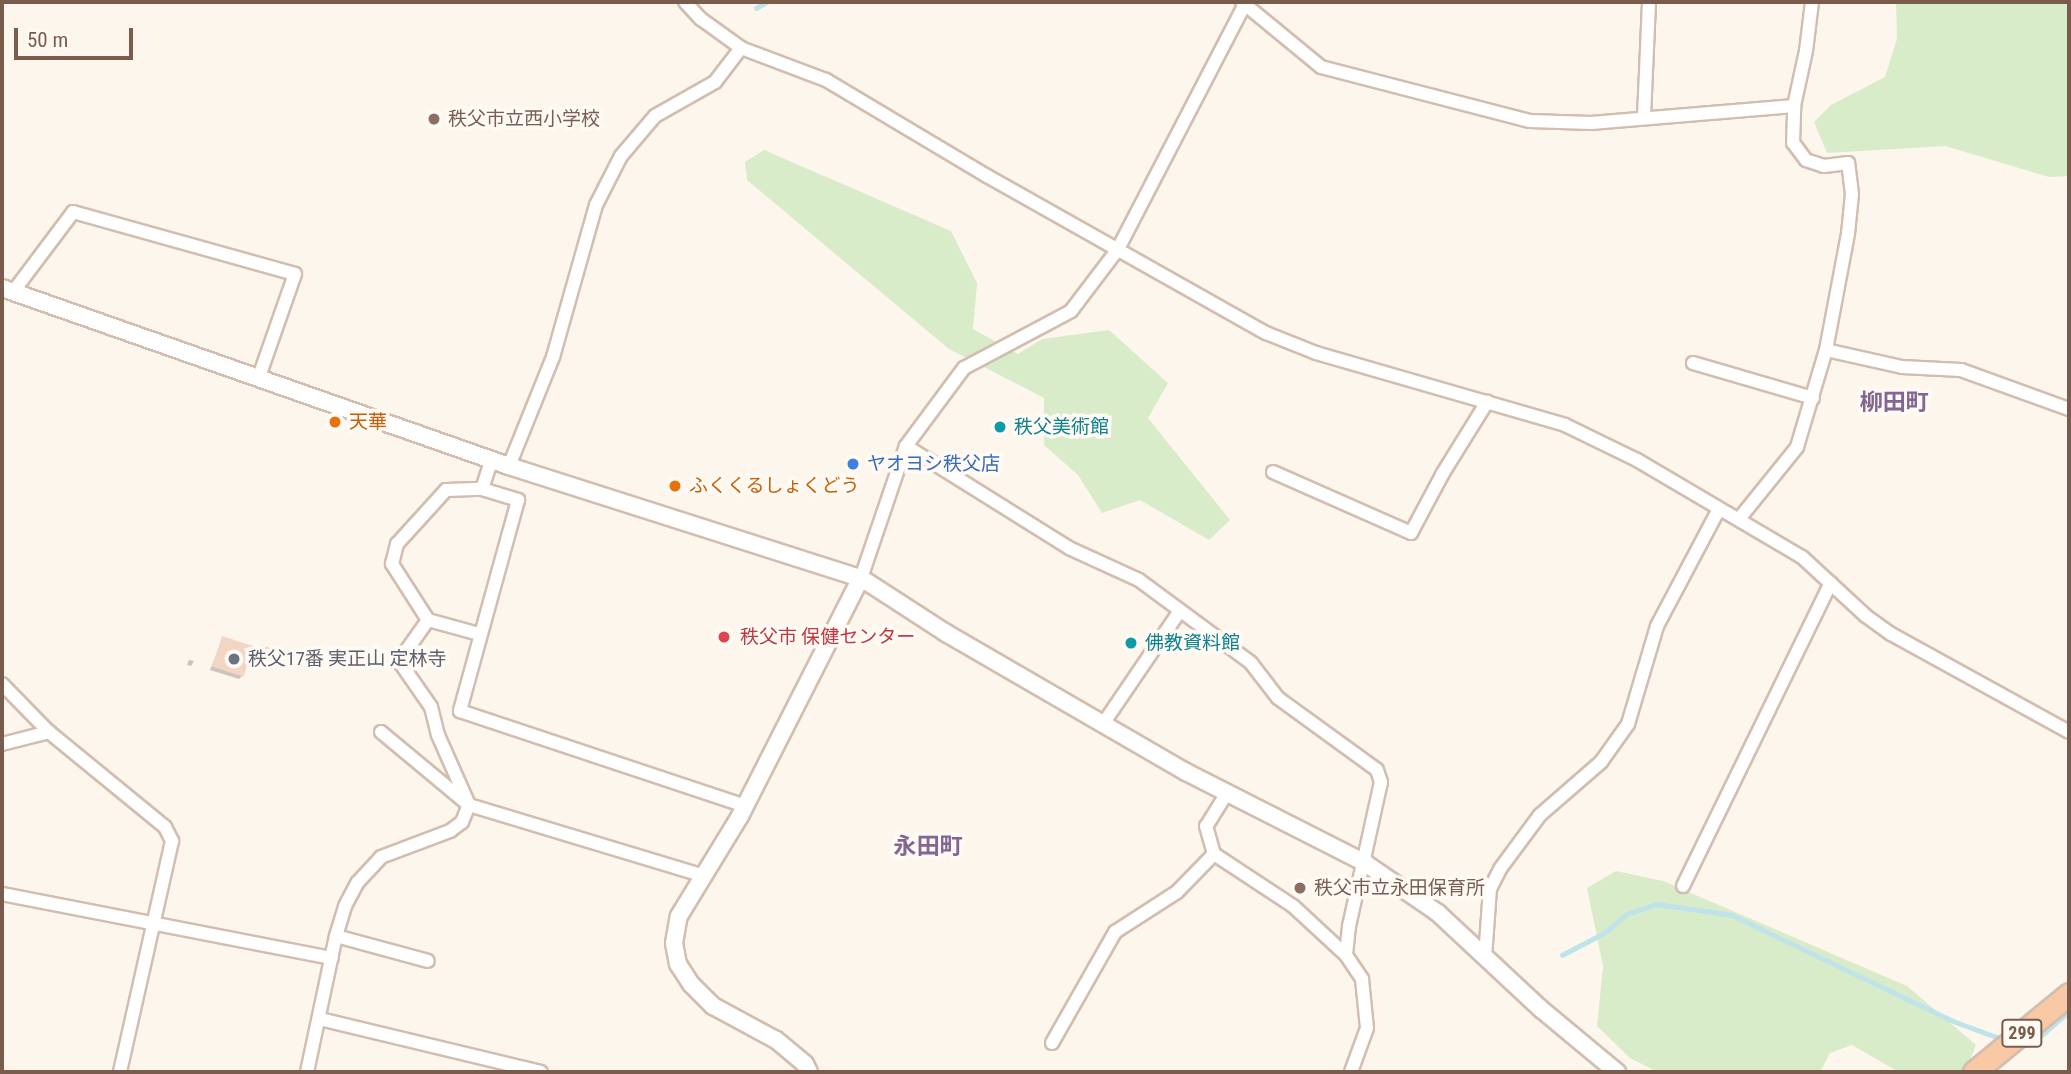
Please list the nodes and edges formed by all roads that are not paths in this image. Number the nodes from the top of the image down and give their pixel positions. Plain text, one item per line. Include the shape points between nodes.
1 (685, 2) edge
2 (1648, 2) edge
3 (1812, 2) edge
4 (1245, 3) edge
5 (741, 48) junction
6 (1794, 106) junction
7 (1643, 117) junction
8 (1118, 249) junction
9 (7, 290) edge
10 (1826, 350) junction
11 (1693, 363) dead end
12 (260, 377) junction
13 (1814, 398) junction
14 (1487, 402) junction
15 (2069, 409) edge
16 (906, 446) junction
17 (492, 459) junction
18 (509, 466) junction
19 (1273, 472) dead end
20 (482, 489) junction
21 (1719, 509) junction
22 (1739, 519) junction
23 (861, 578) junction
24 (1831, 583) junction
25 (1179, 612) junction
26 (428, 620) junction
27 (479, 634) junction
28 (2, 684) edge
29 (1103, 724) junction
30 (49, 732) junction
31 (381, 732) dead end
32 (2069, 732) edge
33 (2, 744) edge
34 (1227, 793) junction
35 (470, 805) junction
36 (745, 806) junction
37 (1214, 854) junction
38 (1364, 863) junction
39 (704, 876) junction
40 (1683, 886) dead end
41 (2, 894) edge
42 (155, 924) junction
43 (337, 936) junction
44 (1346, 955) junction
45 (332, 958) junction
46 (1485, 958) junction
47 (428, 961) dead end
48 (2069, 994) edge
49 (320, 1019) junction
50 (1052, 1043) dead end
51 (504, 1068) edge
52 (120, 1072) edge
53 (307, 1072) edge
54 (541, 1072) edge
55 (808, 1072) edge
56 (1351, 1072) edge
57 (1617, 1072) edge
58 (1974, 1072) edge

1 - 5 street
2 - 7 street
3 - 6 street
4 - 7 street via 1321,67 1530,121
4 - 8 street
5 - 8 street via 826,80
5 - 18 street via 715,82 655,116 621,156 596,205 553,357
6 - 7 street
6 - 10 street via 1797,152 1824,166 1848,163 1852,194 1848,234
8 - 14 street via 1266,333 1316,353
8 - 16 street via 1071,311 964,368
9 - 12 street
9 - 12 street via 74,212 295,274
10 - 13 street
10 - 15 street via 1902,366 1961,370
11 - 13 street
12 - 17 street
13 - 22 street via 1797,447
14 - 19 street via 1410,533
14 - 21 street via 1565,425 1637,460
16 - 23 street
16 - 25 street via 1069,548 1139,580
17 - 18 street
17 - 20 street
18 - 23 street
20 - 26 street via 446,489 397,544 392,564
20 - 27 street via 518,500
21 - 22 street
21 - 46 street via 1657,626 1628,724 1601,762 1540,815 1500,869 1490,889
22 - 24 street via 1802,557
23 - 29 street
23 - 36 street
24 - 32 street via 1891,634
24 - 40 street
25 - 29 street
25 - 38 street via 1251,663 1278,698 1377,769 1381,782
26 - 27 street
26 - 35 street via 399,661 431,707 438,735
27 - 36 street via 460,712
28 - 30 street
29 - 34 street
30 - 33 street
30 - 42 street via 165,827 172,853
31 - 35 street
34 - 37 street via 1206,826
34 - 38 street
35 - 39 street
35 - 43 street via 462,822 450,831 380,857 358,882
36 - 39 street
37 - 44 street via 1293,906
37 - 50 street via 1177,892 1115,932
38 - 44 street
38 - 46 street via 1437,913
39 - 55 street via 679,916 674,943 678,964 713,1006 776,1040 805,1064
41 - 42 street
42 - 45 street
42 - 52 street
43 - 45 street
43 - 47 street
44 - 56 street via 1362,979 1367,1028
45 - 49 street
46 - 57 street
48 - 58 highway, 299
49 - 51 street
49 - 53 street
51 - 54 street

